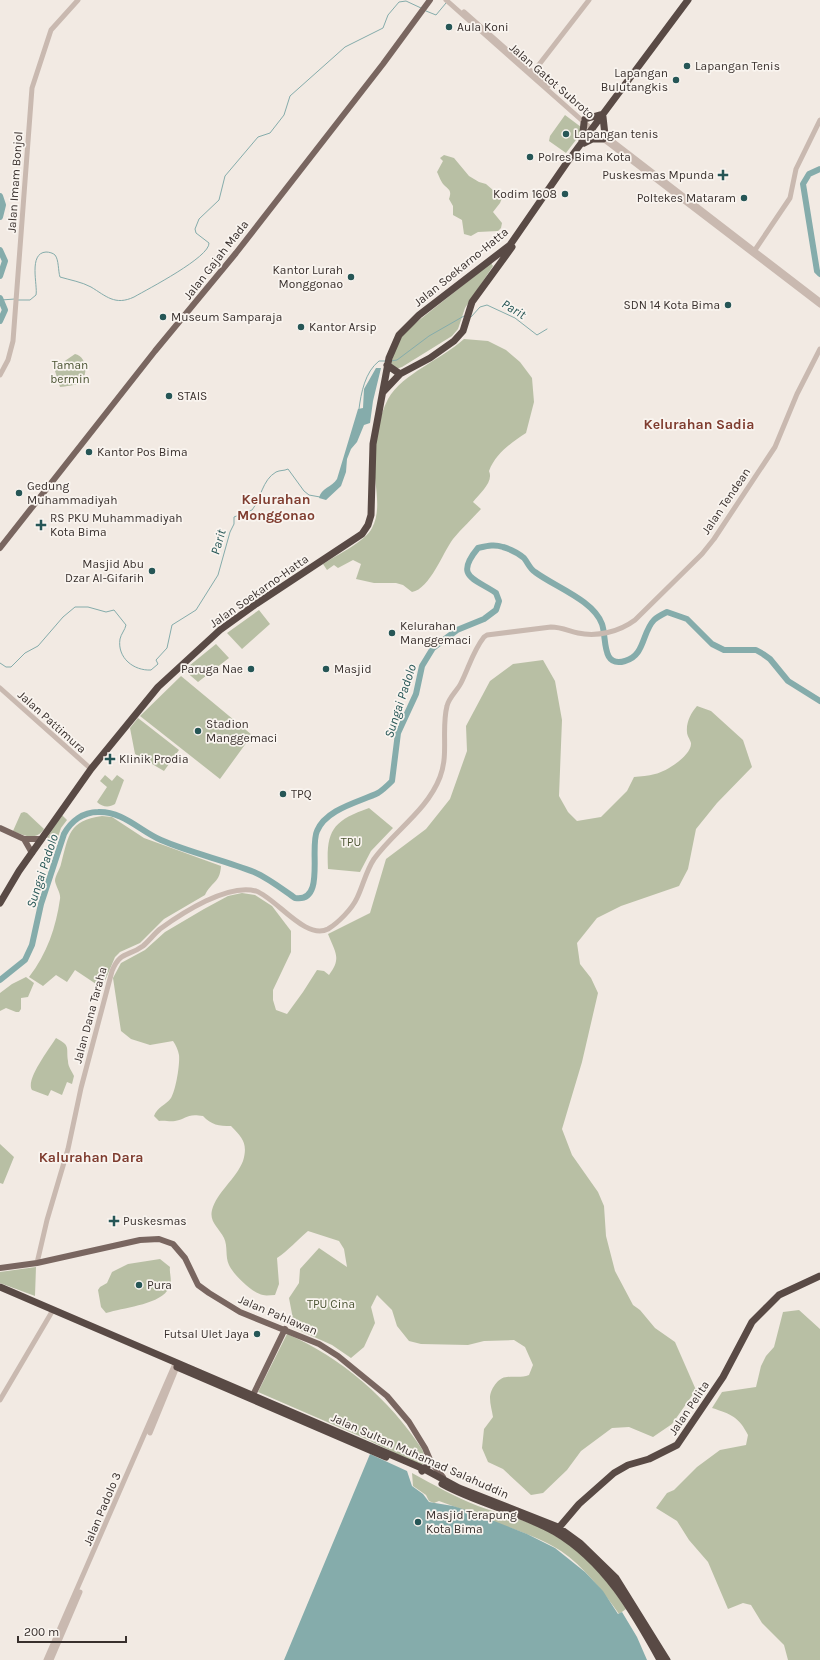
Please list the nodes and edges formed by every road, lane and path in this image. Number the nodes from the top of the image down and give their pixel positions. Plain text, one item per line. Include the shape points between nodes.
1 (78, 0) edge
2 (430, 0) edge
3 (446, 0) edge
4 (589, 0) edge
5 (688, 0) edge
6 (451, 2) edge
7 (532, 74) junction
8 (603, 116) junction
9 (820, 120) edge
10 (585, 121) junction
11 (594, 129) junction
12 (604, 137) junction
13 (583, 142) junction
14 (547, 192) junction
15 (696, 208) junction
16 (755, 250) junction
17 (820, 301) edge
18 (820, 305) edge
19 (820, 349) edge
20 (388, 362) junction
21 (400, 374) junction
22 (0, 375) edge
23 (383, 392) junction
24 (0, 548) edge
25 (592, 634) joint
26 (0, 688) edge
27 (91, 770) junction
28 (0, 828) edge
29 (24, 839) junction
30 (41, 839) junction
31 (32, 853) junction
32 (0, 903) edge
33 (37, 1263) junction
34 (0, 1268) edge
35 (820, 1276) edge
36 (0, 1287) edge
37 (53, 1310) junction
38 (285, 1329) junction
39 (157, 1355) junction
40 (175, 1367) junction
41 (252, 1395) junction
42 (0, 1400) edge
43 (430, 1462) junction
44 (423, 1470) junction
45 (448, 1482) junction
46 (475, 1497) junction
47 (556, 1530) junction
48 (92, 1562) junction
49 (613, 1579) junction
50 (46, 1660) edge
51 (50, 1660) edge
52 (660, 1660) edge
53 (667, 1660) edge

1 - 22 street, Jalan Imam Bonjol via 52,30 32,88 13,341 8,360
2 - 24 main road, Jalan Gajah Mada via 228,263 155,351
3 - 6 street, Jalan Gatot Subroto
4 - 7 street
5 - 8 highway, Jalan Soekarno-Hatta
6 - 7 street, Jalan Gatot Subroto
7 - 10 street, Jalan Gatot Subroto
8 - 10 highway
8 - 11 highway, Jalan Soekarno-Hatta
8 - 12 highway
9 - 16 street via 796,170 790,198
10 - 11 street, Jalan Gatot Subroto
10 - 13 highway
11 - 12 street, Jalan Gatot Subroto
11 - 13 highway, Jalan Soekarno-Hatta
12 - 13 highway
12 - 15 street, Jalan Gatot Subroto
13 - 14 highway, Jalan Soekarno-Hatta
14 - 20 highway, Jalan Soekarno-Hatta via 510,245 419,315 398,335
14 - 21 highway, Jalan Soekarno-Hatta via 521,235 472,302 463,331 454,341 430,358
15 - 16 street, Jalan Gatot Subroto
15 - 18 street, Jalan Gatot Subroto
16 - 17 street, Jalan Gatot Subroto
19 - 25 street, Jalan Tendean via 775,446 714,539 635,620 610,632
20 - 21 highway
20 - 23 highway, Jalan Soekarno-Hatta
21 - 23 highway, Jalan Soekarno-Hatta
23 - 27 highway, Jalan Soekarno-Hatta via 373,444 371,515 362,534 220,630 158,687
25 - 33 street, Jalan Dana Taraha via 577,633 558,627 484,637 447,706 444,763 437,785 374,860 353,905 329,928 323,931 310,928 261,894 235,890 178,916 142,947 117,959 88,1058 68,1150
26 - 27 street, Jalan Pattimura
27 - 30 highway, Jalan Soekarno-Hatta
28 - 29 main road
29 - 30 main road
29 - 31 main road
30 - 31 highway, Jalan Soekarno-Hatta
31 - 32 highway, Jalan Soekarno-Hatta
33 - 34 main road, Jalan Pahlawan
33 - 38 main road, Jalan Pahlawan via 140,1240 159,1239 178,1248 186,1258 198,1285 240,1312
35 - 47 highway, Jalan Pelita via 779,1295 752,1322 723,1377 677,1445 619,1470 579,1504
36 - 37 highway, Jalan Sultan Muhamad Salahuddin
37 - 39 highway, Jalan Sultan Muhamad Salahuddin
37 - 42 street
38 - 41 main road
38 - 43 main road, Jalan Pahlawan via 319,1344 338,1356 387,1396 409,1422 425,1448
39 - 40 highway, Jalan Sultan Muhamad Salahuddin
39 - 41 highway, Jalan Sultan Muhamad Salahuddin
40 - 44 highway, Jalan Sultan Muhamad Salahuddin via 357,1446
40 - 48 street, Jalan Padolo 3
41 - 44 highway, Jalan Sultan Muhamad Salahuddin
43 - 44 highway
43 - 45 main road, Jalan Pahlawan
44 - 45 highway, Jalan Sultan Muhamad Salahuddin
44 - 46 highway, Jalan Sultan Muhamad Salahuddin
45 - 46 highway, Jalan Sultan Muhamad Salahuddin
46 - 47 highway, Jalan Sultan Muhamad Salahuddin
47 - 49 highway, Jalan Sultan Muhamad Salahuddin via 585,1548
48 - 50 street, Jalan Padolo 3
48 - 51 street, Jalan Padolo 3
49 - 52 highway, Jalan Sultan Muhamad Salahuddin
49 - 53 highway, Jalan Sultan Muhamad Salahuddin

